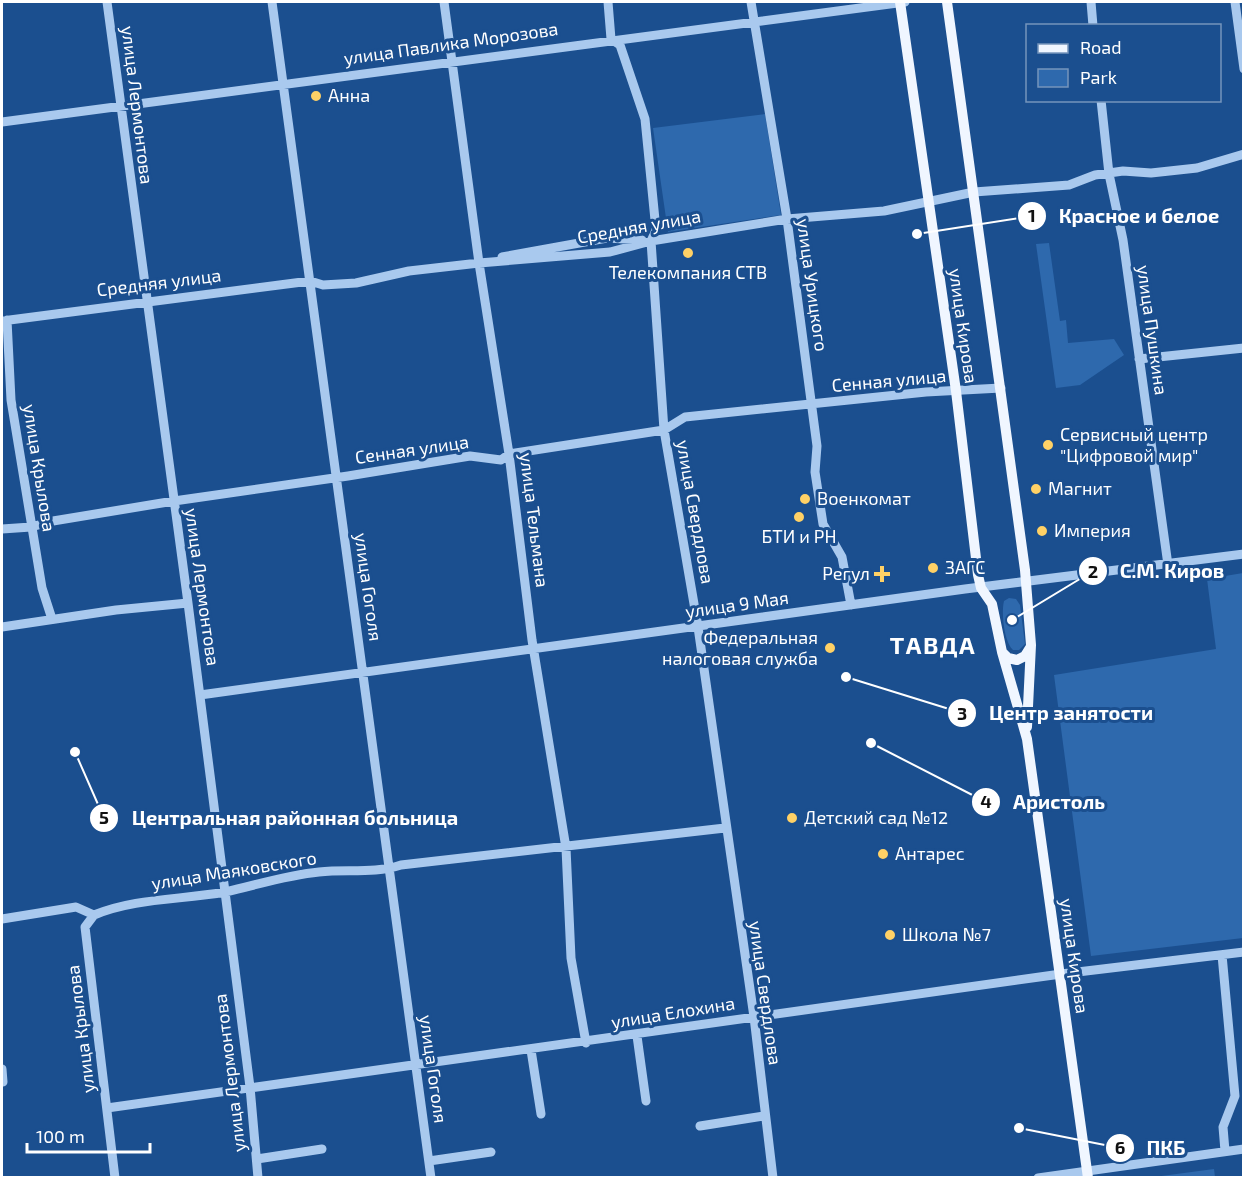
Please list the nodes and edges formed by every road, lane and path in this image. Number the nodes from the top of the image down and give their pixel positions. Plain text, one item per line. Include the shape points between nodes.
1 (107, 2) edge
2 (272, 2) edge
3 (444, 2) edge
4 (608, 2) edge
5 (751, 2) edge
6 (901, 2) edge
7 (905, 2) edge
8 (947, 2) edge
9 (1091, 2) edge
10 (1235, 2) edge
11 (753, 22) junction
12 (1093, 24) edge
13 (612, 39) junction
14 (453, 63) junction
15 (1244, 69) edge
16 (283, 83) junction
17 (1101, 102) edge
18 (120, 106) junction
19 (2, 122) edge
20 (1244, 154) edge
21 (1108, 174) junction
22 (974, 192) junction
23 (929, 200) junction
24 (787, 219) junction
25 (651, 241) junction
26 (479, 262) junction
27 (310, 281) junction
28 (147, 301) junction
29 (4, 320) edge
30 (1244, 348) edge
31 (1139, 359) junction
32 (1001, 387) junction
33 (956, 391) junction
34 (811, 404) junction
35 (664, 430) junction
36 (509, 454) junction
37 (336, 478) junction
38 (174, 501) junction
39 (31, 527) junction
40 (2, 529) edge
41 (1244, 554) edge
42 (1167, 565) junction
43 (1026, 583) junction
44 (981, 588) junction
45 (188, 603) junction
46 (851, 605) junction
47 (52, 619) junction
48 (2, 627) edge
49 (698, 627) junction
50 (1031, 645) junction
51 (534, 649) junction
52 (1002, 652) junction
53 (364, 673) junction
54 (200, 695) junction
55 (1027, 739) junction
56 (725, 828) junction
57 (566, 848) junction
58 (389, 869) junction
59 (225, 892) junction
60 (94, 915) junction
61 (2, 919) edge
62 (1244, 952) edge
63 (1222, 955) junction
64 (1061, 974) junction
65 (754, 1017) junction
66 (637, 1036) junction
67 (586, 1043) junction
68 (531, 1050) junction
69 (415, 1065) junction
70 (2, 1069) edge
71 (3, 1082) edge
72 (250, 1087) junction
73 (646, 1101) dead end
74 (107, 1108) junction
75 (541, 1114) dead end
76 (764, 1116) junction
77 (700, 1126) dead end
78 (322, 1149) dead end
79 (1244, 1149) edge
80 (1225, 1151) junction
81 (491, 1152) dead end
82 (257, 1159) junction
83 (429, 1161) junction
84 (1087, 1175) edge
85 (115, 1178) edge
86 (258, 1178) edge
87 (431, 1178) edge
88 (773, 1178) edge
89 (1038, 1178) edge

1 - 18 street, улица Лермонтова
2 - 16 street, улица Гоголя
3 - 14 street, улица Тельмана
4 - 13 street, улица Свердлова
5 - 11 street, улица Урицкого
6 - 7 street, улица Павлика Морозова
6 - 11 street, улица Павлика Морозова
6 - 23 main road, улица Кирова
8 - 22 main road, улица Кирова
9 - 12 street
10 - 15 street
11 - 13 street, улица Павлика Морозова
11 - 24 street, улица Урицкого
13 - 14 street, улица Павлика Морозова
13 - 25 street, улица Свердлова via 620,45 645,118 656,230
14 - 16 street, улица Павлика Морозова
14 - 26 street, улица Тельмана
16 - 18 street, улица Павлика Морозова
16 - 27 street, улица Гоголя
17 - 21 street, улица Пушкина
18 - 19 street, улица Павлика Морозова
18 - 28 street, улица Лермонтова
20 - 21 street, Средняя улица via 1197,168
21 - 22 street, Средняя улица via 1069,185
21 - 31 street, улица Пушкина via 1124,240
22 - 23 street, Средняя улица
22 - 32 main road, улица Кирова
23 - 24 street, Средняя улица via 884,211
23 - 33 main road, улица Кирова
24 - 25 street, Средняя улица
24 - 34 street, улица Урицкого
25 - 26 street, Средняя улица via 610,252
25 - 26 street via 607,238
25 - 35 street, улица Свердлова
26 - 27 street, Средняя улица via 356,283 323,285
26 - 36 street, улица Тельмана
27 - 28 street, Средняя улица
27 - 37 street, улица Гоголя
28 - 29 street, Средняя улица
28 - 38 street, улица Лермонтова
29 - 39 street, улица Крылова via 11,400
30 - 31 street
31 - 42 street, улица Пушкина
32 - 33 street, Сенная улица
32 - 43 main road, улица Кирова
33 - 34 street, Сенная улица
33 - 44 main road, улица Кирова
34 - 35 street, Сенная улица via 685,417
34 - 46 street, улица Урицкого via 823,524 842,557
35 - 36 street, Сенная улица
35 - 49 street, улица Свердлова
36 - 37 street, Сенная улица via 501,460 470,456
36 - 51 street, улица Тельмана
37 - 38 street, Сенная улица
37 - 53 street, улица Гоголя
38 - 39 street, Сенная улица
38 - 45 street, улица Лермонтова
39 - 40 street, Сенная улица
39 - 47 street, улица Крылова
41 - 42 street, улица 9 Мая
42 - 43 street, улица 9 Мая
43 - 44 street, улица 9 Мая
43 - 50 main road, улица Кирова
44 - 46 street, улица 9 Мая
44 - 52 main road, улица Кирова via 992,604
45 - 47 street
45 - 54 street, улица Лермонтова
46 - 49 street, улица 9 Мая
47 - 48 street
49 - 51 street, улица 9 Мая
49 - 56 street, улица Свердлова
50 - 52 main road via 1021,660 1012,660
50 - 55 main road, улица Кирова
51 - 53 street, улица 9 Мая
51 - 57 street, улица Тельмана
52 - 55 main road, улица Кирова
53 - 54 street, улица 9 Мая
53 - 58 street, улица Гоголя
54 - 59 street, улица Лермонтова
55 - 64 main road, улица Кирова
56 - 57 street, улица Маяковского
56 - 65 street, улица Свердлова
57 - 58 street, улица Маяковского
57 - 67 street, улица Тельмана via 571,958
58 - 59 street, улица Маяковского via 296,875
58 - 69 street, улица Гоголя
59 - 60 street, улица Маяковского via 117,906
59 - 72 street, улица Лермонтова
60 - 61 street via 76,907
60 - 74 street, улица Крылова via 85,927
62 - 63 street, улица Елохина
63 - 64 street, улица Елохина
63 - 80 street via 1234,1096 1223,1127
64 - 65 street, улица Елохина
64 - 84 main road, улица Кирова
65 - 66 street, улица Елохина
65 - 76 street, улица Свердлова
66 - 67 street, улица Елохина
66 - 73 street
67 - 68 street, улица Елохина
68 - 69 street, улица Елохина
68 - 75 street
69 - 72 street, улица Елохина
69 - 83 street, улица Гоголя
70 - 71 street
72 - 74 street, улица Елохина
72 - 82 street, улица Лермонтова
74 - 85 street, улица Крылова
76 - 77 street
76 - 88 street, улица Свердлова
78 - 82 street
79 - 80 street
80 - 84 street
81 - 83 street
82 - 86 street, улица Лермонтова
83 - 87 street, улица Гоголя
84 - 89 street

